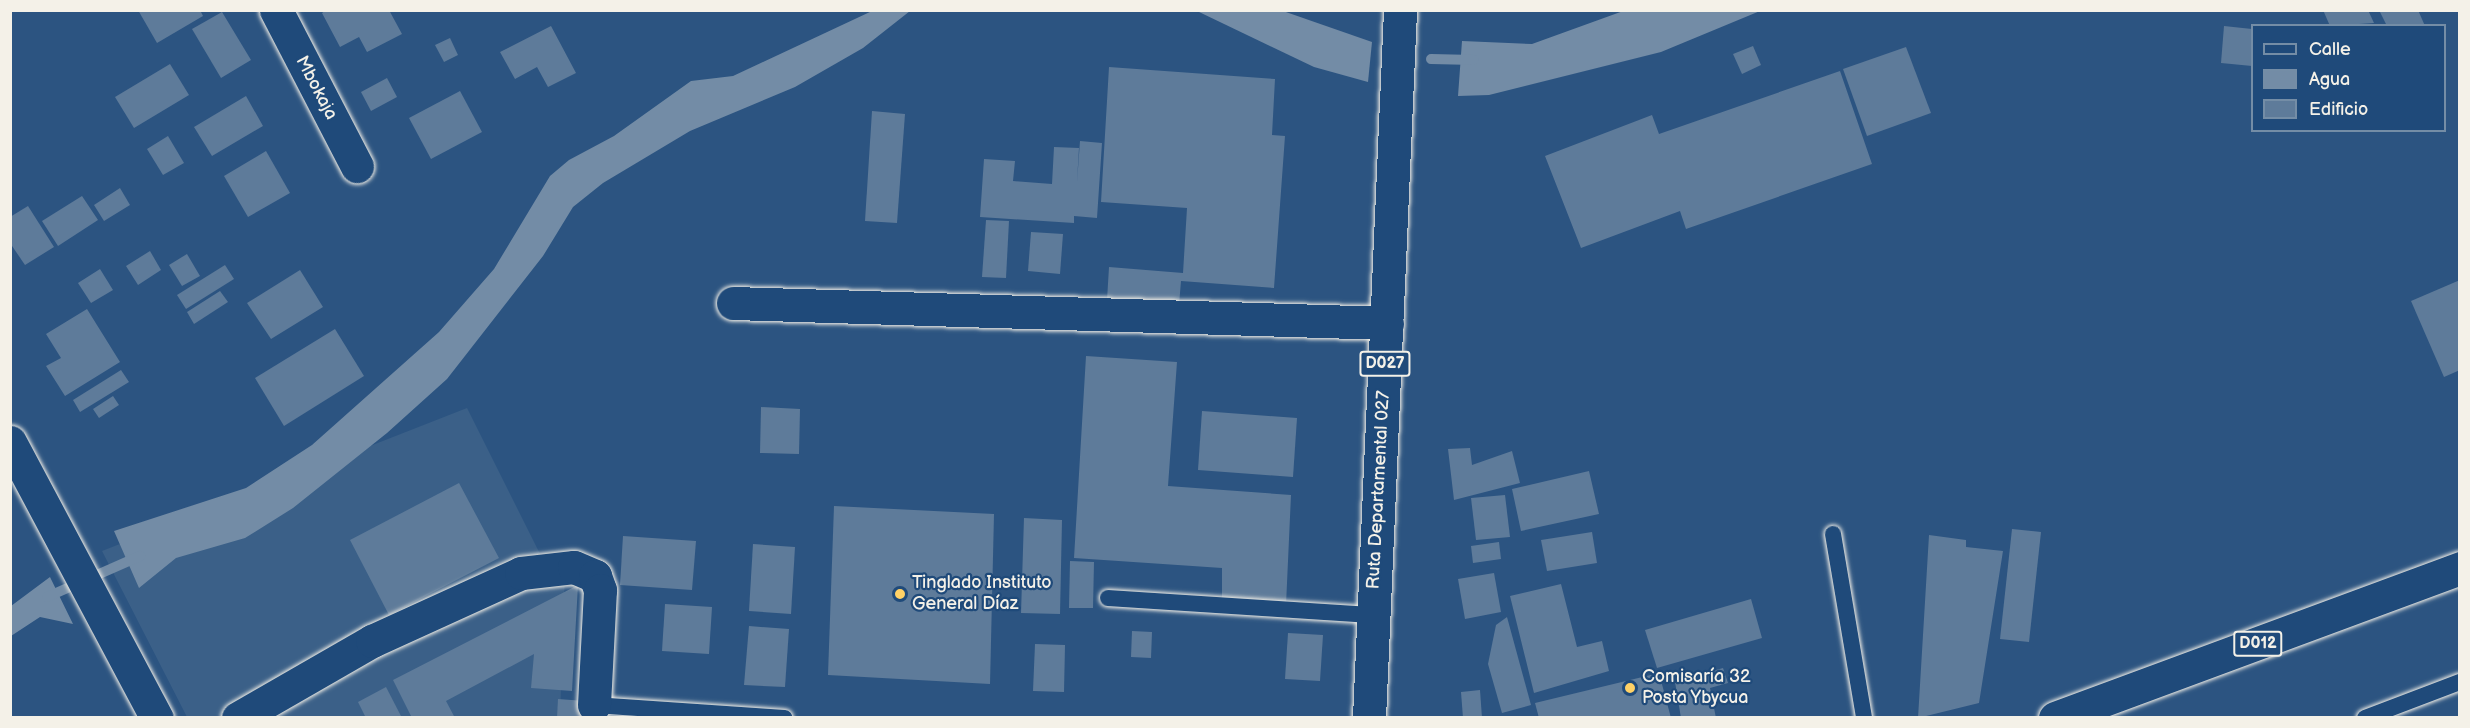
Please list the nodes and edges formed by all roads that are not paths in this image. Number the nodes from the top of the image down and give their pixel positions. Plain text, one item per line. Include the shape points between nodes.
1 (276, 10) edge
2 (1400, 10) edge
3 (357, 166) dead end
4 (733, 303) dead end
5 (1387, 323) junction
6 (10, 442) edge
7 (1833, 534) dead end
8 (2460, 568) edge
9 (1108, 598) dead end
10 (1374, 615) junction
11 (2460, 681) edge
12 (593, 711) edge
13 (157, 717) edge
14 (238, 717) edge
15 (786, 717) edge
16 (1370, 717) edge
17 (1864, 717) edge
18 (2055, 717) edge
19 (2365, 717) edge

1 - 3 street, Mbokaja
2 - 5 street, Ruta Departamental 027 / D027
4 - 5 street
5 - 10 street, Ruta Departamental 027 / D027
6 - 13 street via 65,553
7 - 17 lane
8 - 18 street, D012
9 - 10 lane
10 - 16 street, Ruta Departamental 027 / D027
11 - 19 lane
12 - 14 street via 600,590 595,576 574,567 521,573 372,641
12 - 15 lane

